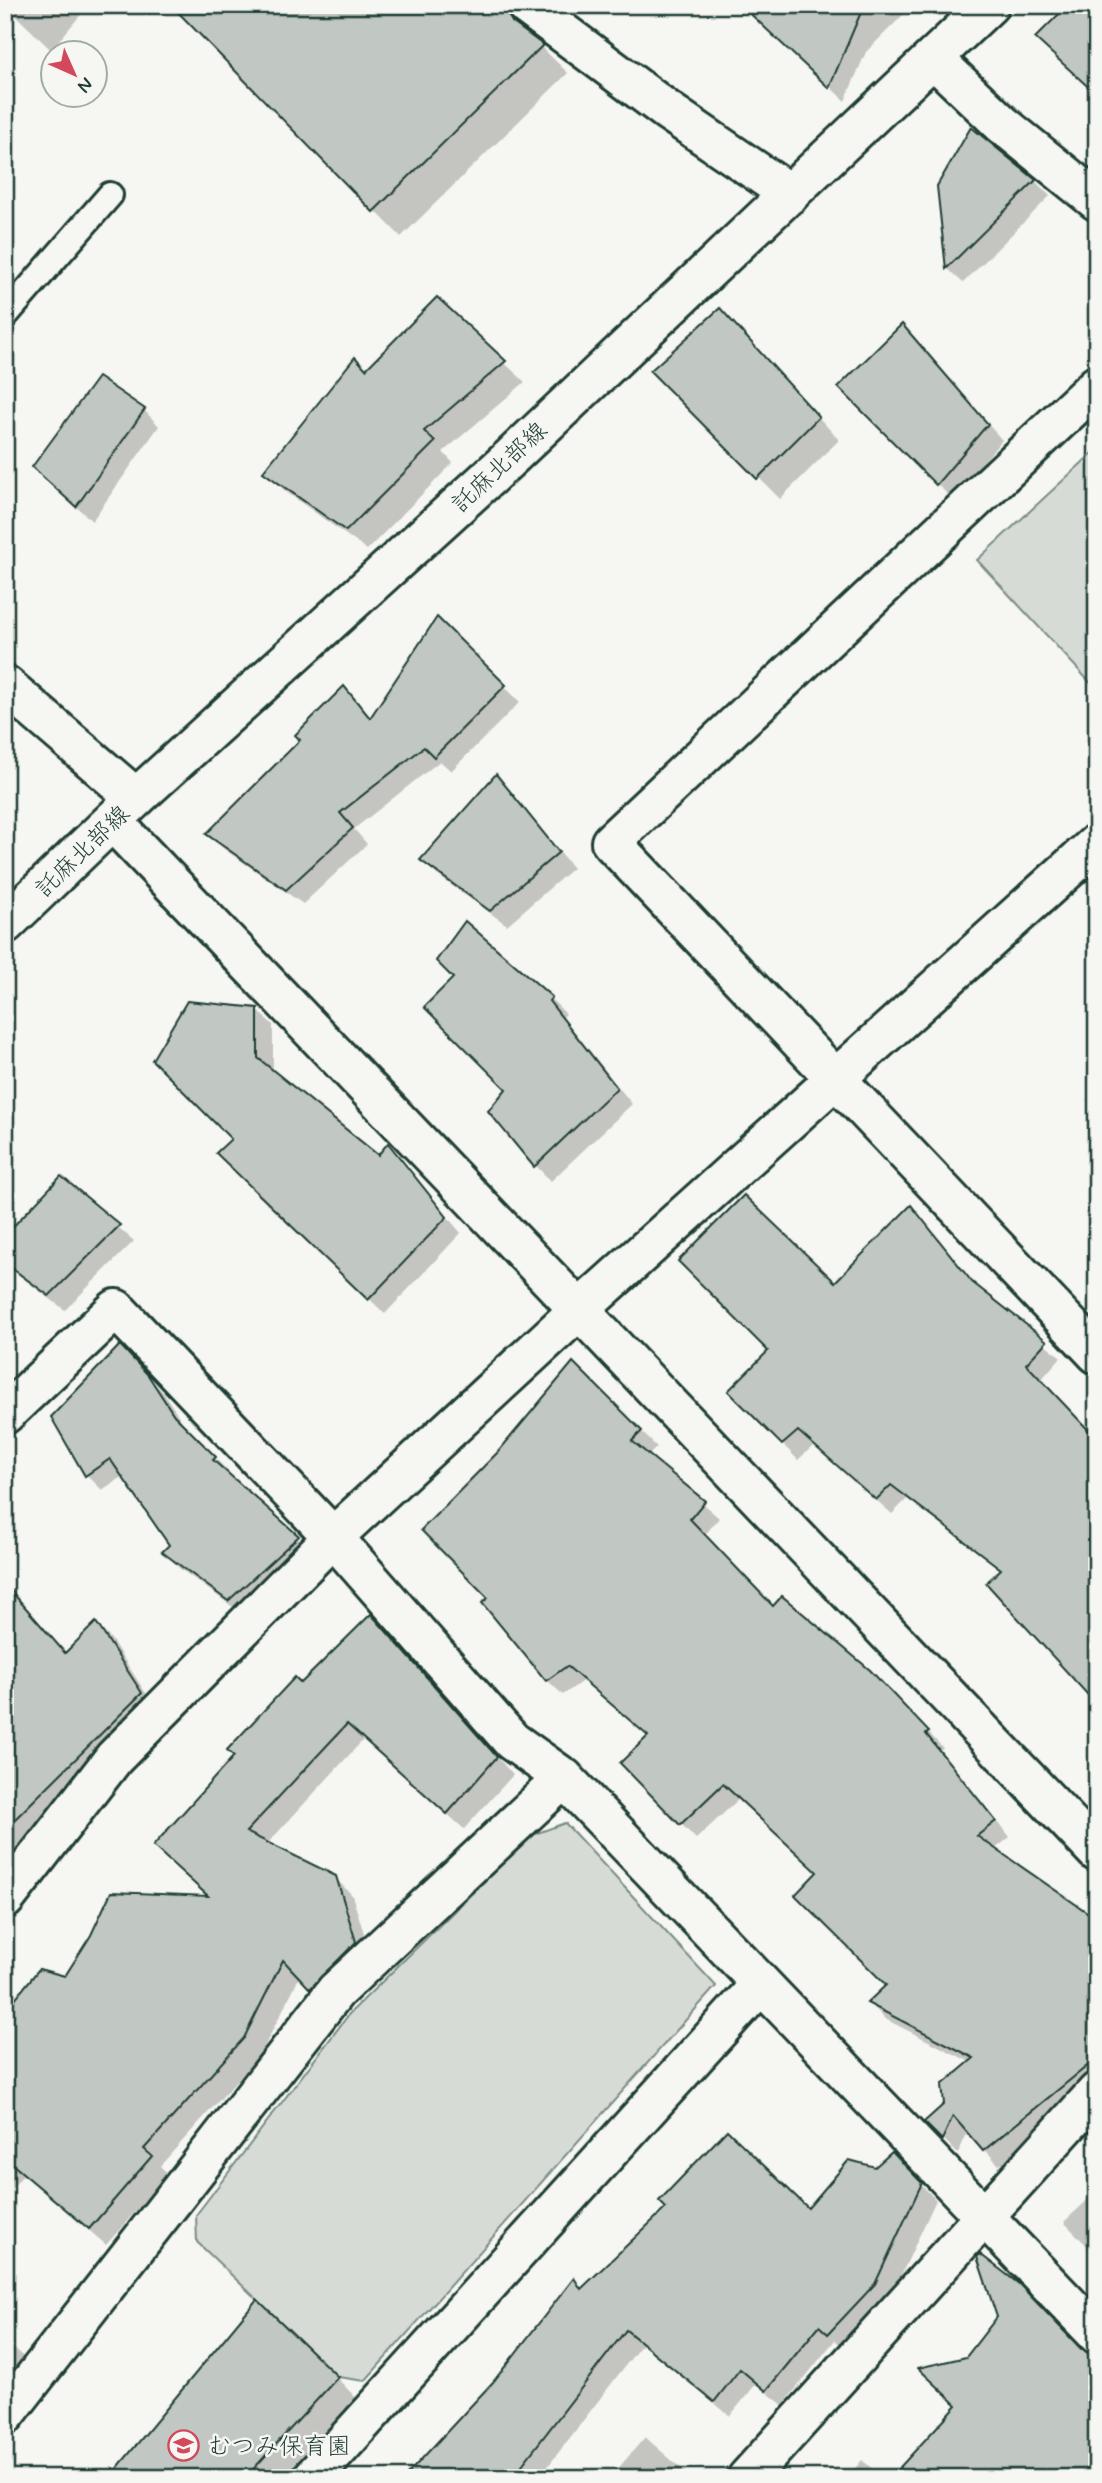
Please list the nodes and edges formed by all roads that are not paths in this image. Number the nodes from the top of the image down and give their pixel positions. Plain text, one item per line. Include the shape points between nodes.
1 (526, 5) edge
2 (989, 5) edge
3 (934, 59) junction
4 (790, 194) junction
5 (110, 195) dead end
6 (1097, 201) edge
7 (5, 316) edge
8 (1097, 385) edge
9 (5, 685) edge
10 (125, 810) junction
11 (1097, 843) edge
12 (5, 924) edge
13 (836, 1080) junction
14 (579, 1310) junction
15 (1097, 1354) edge
16 (5, 1413) edge
17 (333, 1537) junction
18 (564, 1778) junction
19 (1097, 1852) edge
20 (5, 1899) edge
21 (761, 1984) junction
22 (1097, 2092) edge
23 (983, 2215) junction
24 (1097, 2334) edge
25 (5, 2415) edge
26 (312, 2478) edge
27 (747, 2478) edge

1 - 4 street via 668,111
2 - 3 street, 託麻北部線
3 - 4 street, 託麻北部線
3 - 6 street via 1002,124
4 - 10 street, 託麻北部線
5 - 7 lane
8 - 13 street via 611,842
9 - 10 street
10 - 12 street, 託麻北部線
10 - 14 street
11 - 13 street
13 - 14 street
13 - 15 street
14 - 17 street
14 - 19 street
16 - 17 street via 116,1309
17 - 18 street via 512,1741
17 - 20 street via 114,1759
18 - 21 street
18 - 25 street via 336,1991
21 - 23 street
21 - 26 street
22 - 23 street
23 - 24 street
23 - 27 street

